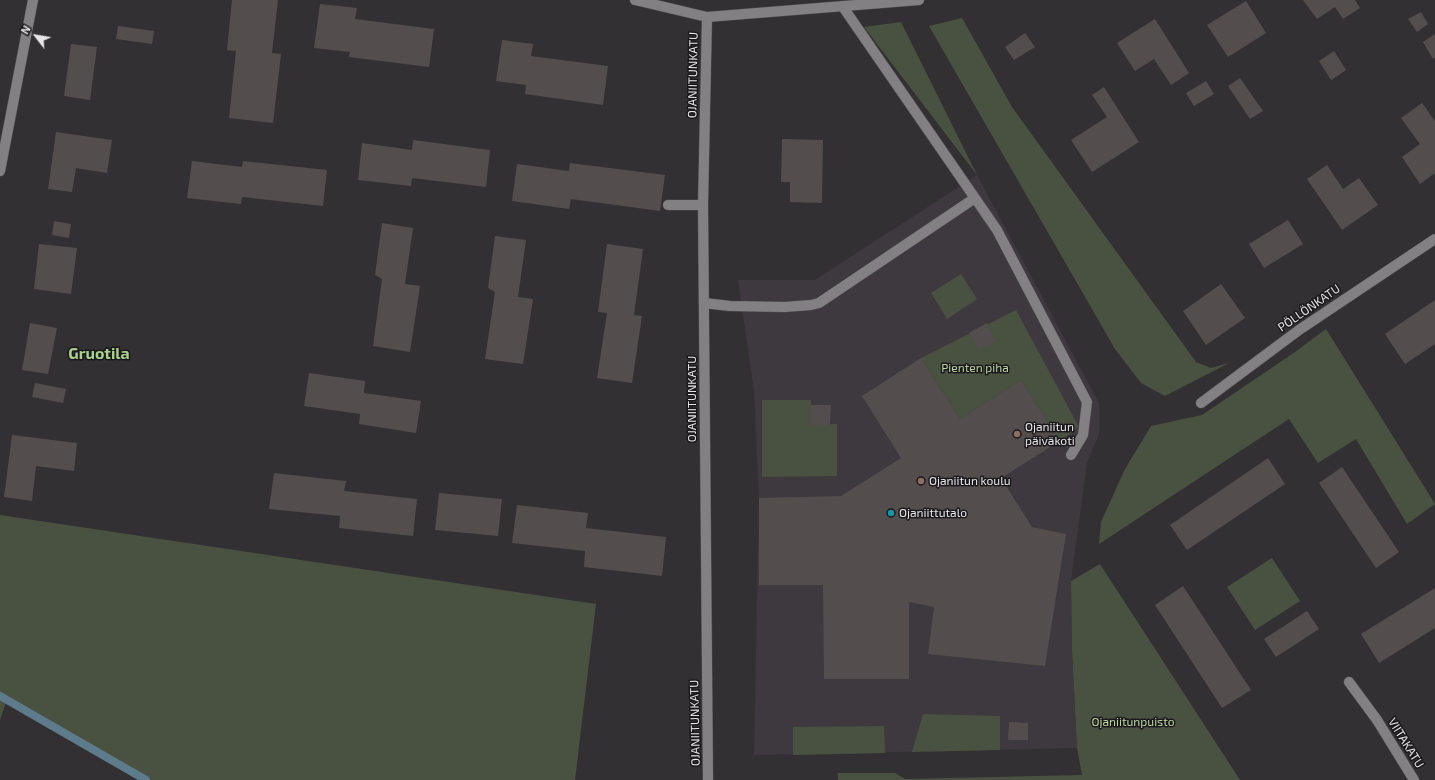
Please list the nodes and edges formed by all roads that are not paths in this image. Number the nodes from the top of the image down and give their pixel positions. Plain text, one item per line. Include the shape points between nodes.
1 (33, 0) edge
2 (635, 0) edge
3 (919, 0) edge
4 (843, 7) junction
5 (707, 17) junction
6 (0, 171) edge
7 (975, 198) junction
8 (668, 205) dead end
9 (703, 205) junction
10 (1435, 239) edge
11 (704, 303) junction
12 (1201, 403) dead end
13 (1071, 455) dead end
14 (1349, 682) dead end
15 (708, 780) edge
16 (1414, 780) edge

1 - 6 street
2 - 5 street
3 - 4 street
4 - 5 street
4 - 7 street
5 - 9 street, OJANIITUNKATU
7 - 11 street via 819,302 785,306 730,306
7 - 13 street via 998,230 1087,402 1083,435
8 - 9 street
9 - 11 street, OJANIITUNKATU
10 - 12 street, PÖLLÖNKATU via 1299,330
11 - 15 street, OJANIITUNKATU
14 - 16 street, VIITAKATU via 1377,720

